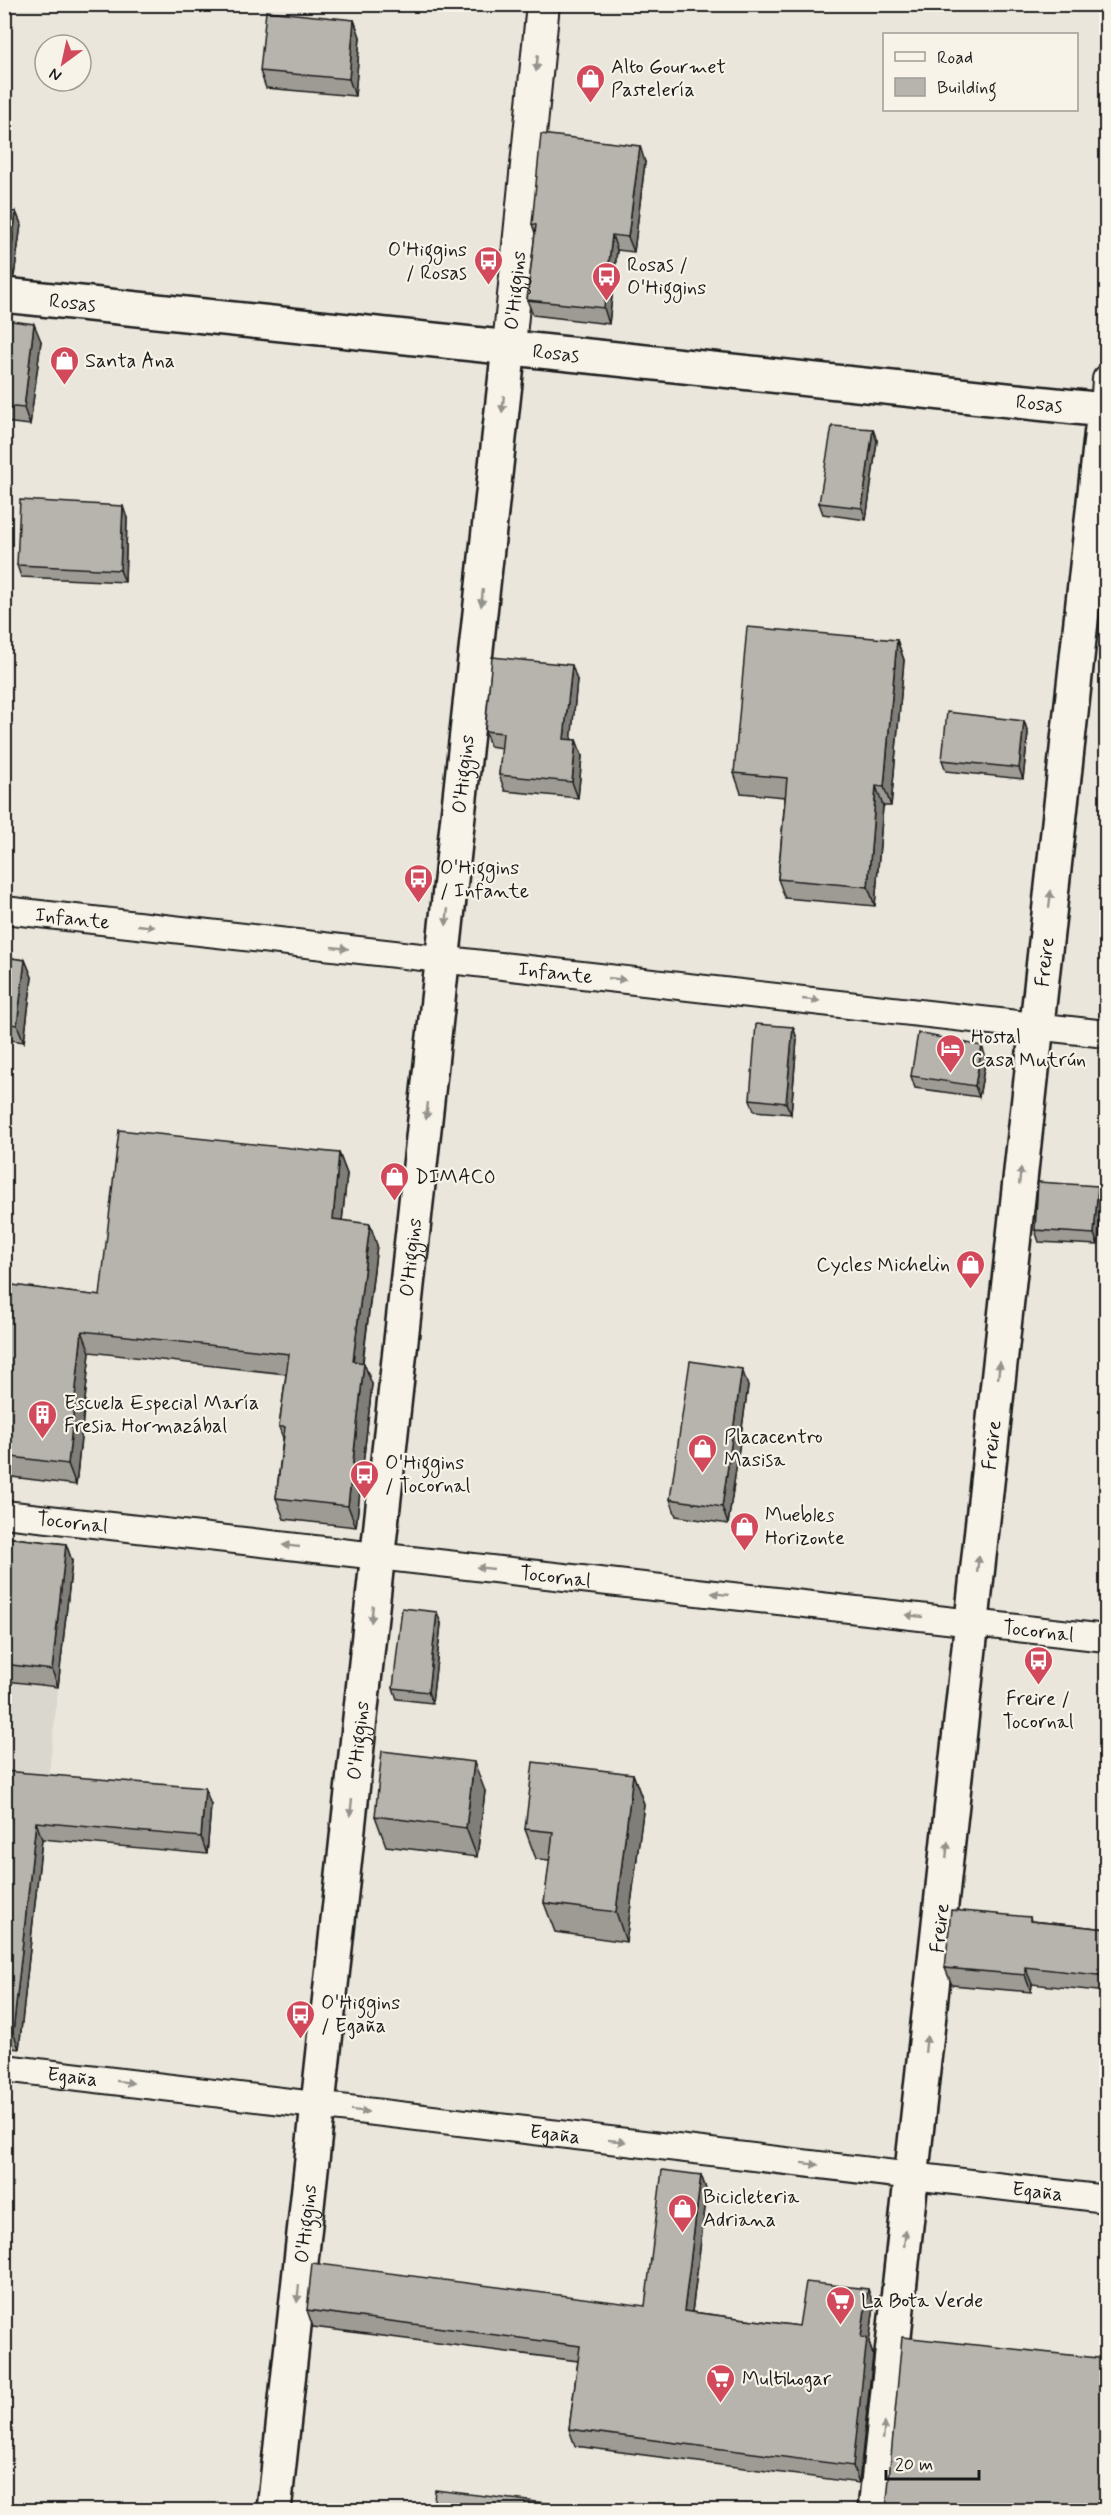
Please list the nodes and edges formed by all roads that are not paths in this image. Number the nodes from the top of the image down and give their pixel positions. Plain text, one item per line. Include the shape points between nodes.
1 (543, 4) edge
2 (4, 295) edge
3 (509, 346) junction
4 (1106, 400) edge
5 (4, 910) edge
6 (443, 959) junction
7 (1037, 1026) junction
8 (1107, 1034) edge
9 (4, 1514) edge
10 (378, 1556) junction
11 (972, 1622) junction
12 (1107, 1638) edge
13 (4, 2068) edge
14 (319, 2106) junction
15 (912, 2176) junction
16 (1107, 2199) edge
17 (274, 2511) edge
18 (875, 2511) edge

1 -> 3 street, O'Higgins
2 - 3 main road, Rosas
3 - 4 main road, Rosas
3 -> 6 main road, O'Higgins
7 -> 4 main road, Freire
5 -> 6 street, Infante
6 -> 7 street, Infante
6 -> 10 main road, O'Higgins
7 - 8 street, Infante
11 -> 7 main road, Freire
10 -> 9 street, Tocornal
11 -> 10 street, Tocornal
10 -> 14 main road, O'Higgins
11 - 12 street, Tocornal
15 -> 11 main road, Freire
13 -> 14 street, Egaña
14 -> 15 street, Egaña
14 -> 17 main road, O'Higgins
15 - 16 street, Egaña
18 -> 15 main road, Freire

